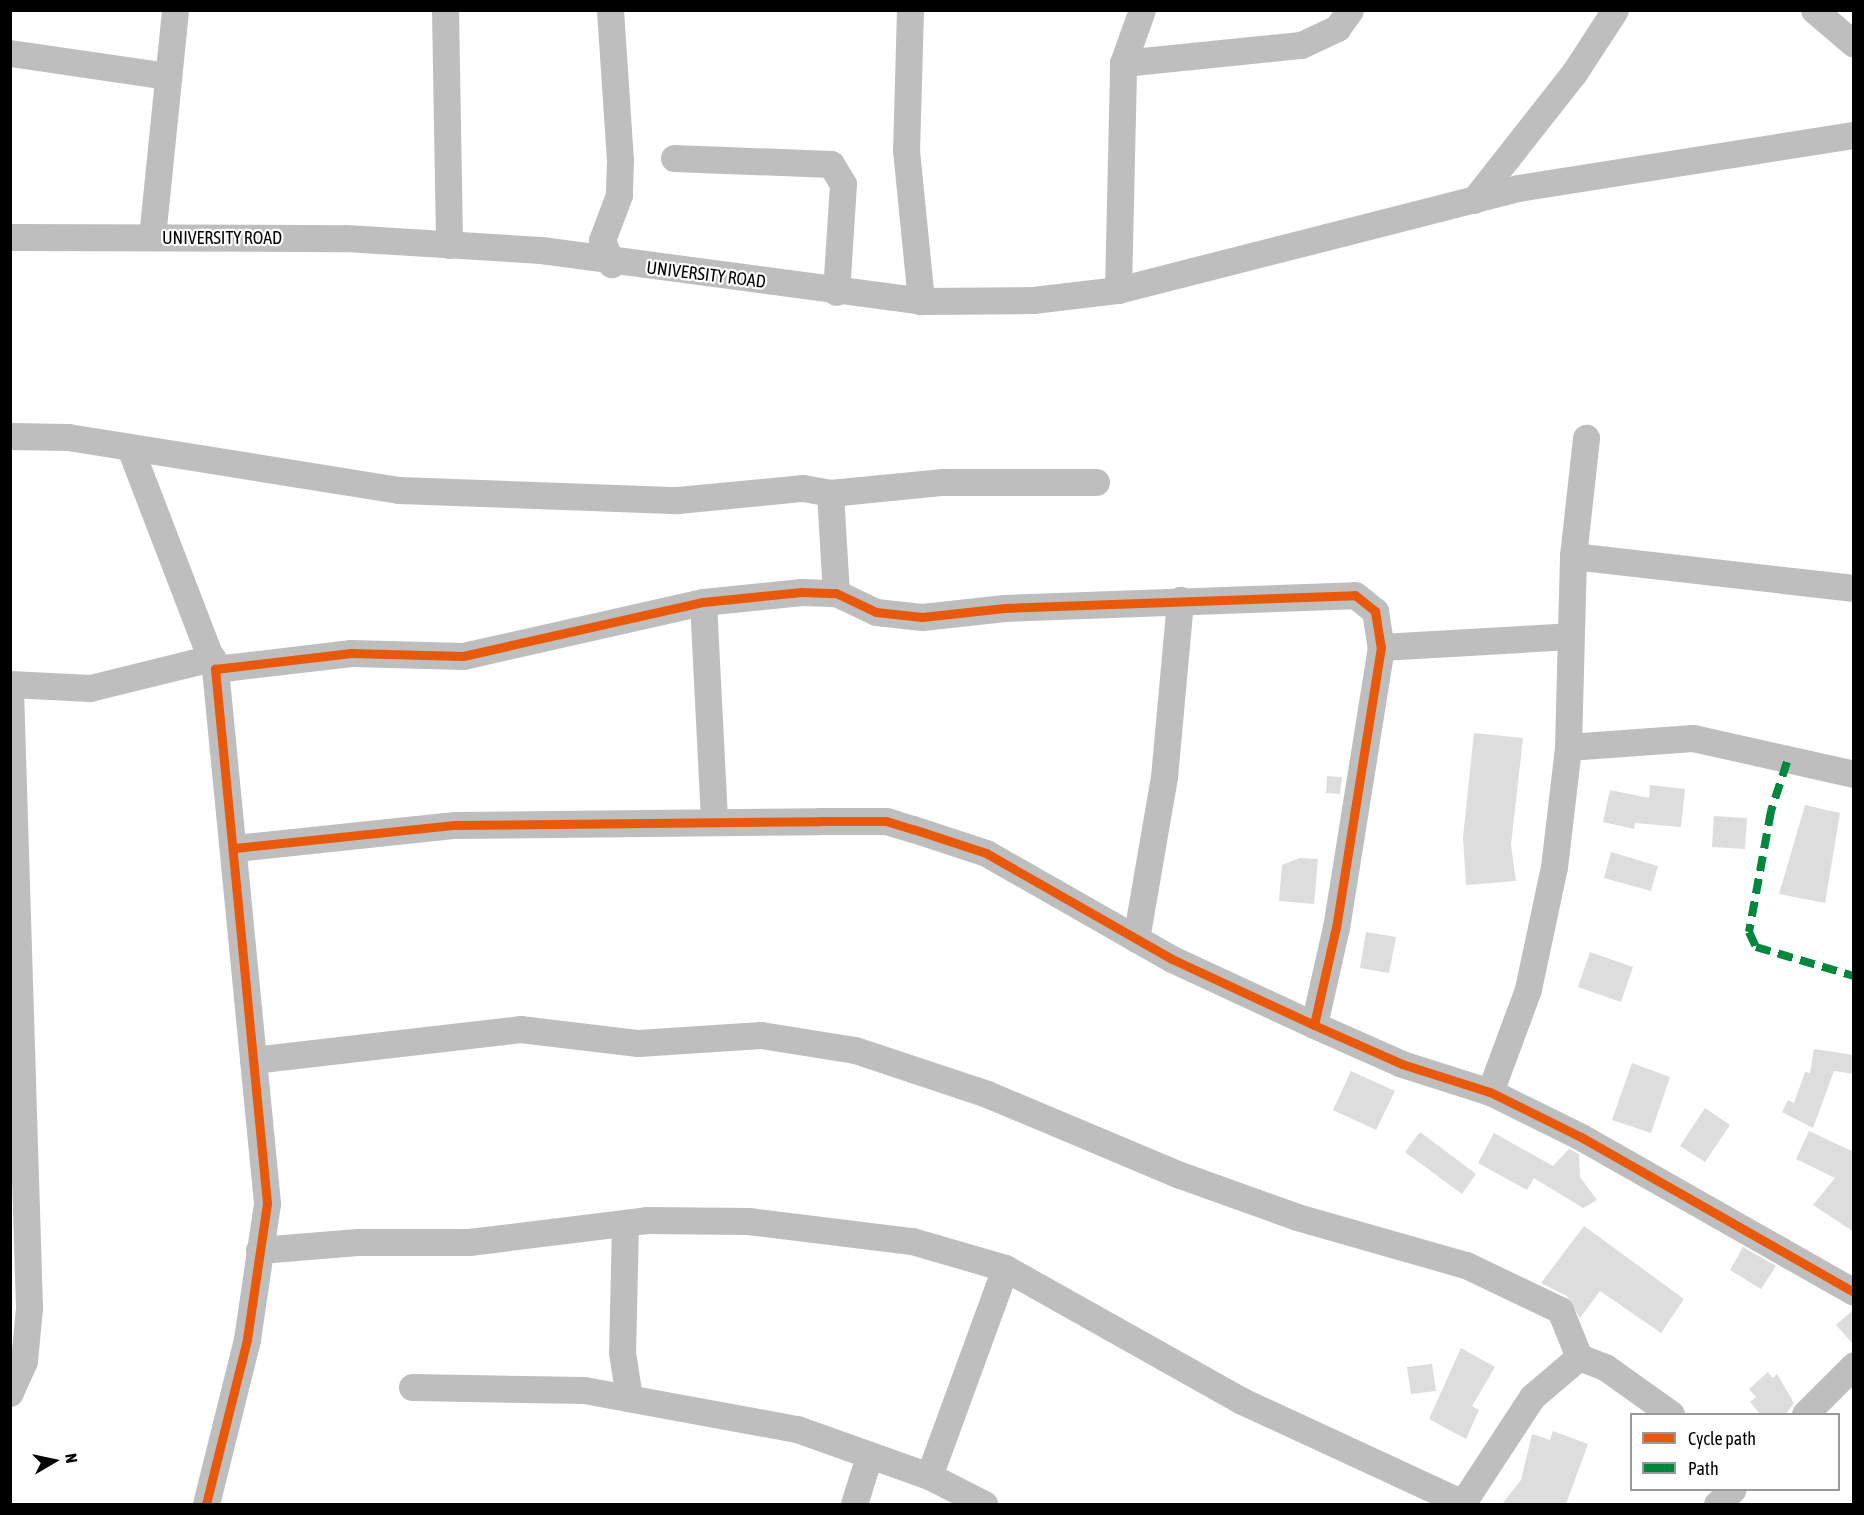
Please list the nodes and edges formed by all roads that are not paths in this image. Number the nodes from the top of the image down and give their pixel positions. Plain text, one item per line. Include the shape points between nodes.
1 (175, 10) edge
2 (445, 10) edge
3 (610, 10) edge
4 (910, 10) edge
5 (1142, 10) edge
6 (1350, 10) edge
7 (1615, 10) edge
8 (1814, 10) edge
9 (1854, 44) edge
10 (10, 53) edge
11 (1123, 63) junction
12 (168, 76) junction
13 (1854, 135) edge
14 (674, 158) dead end
15 (1474, 200) junction
16 (10, 237) edge
17 (152, 237) junction
18 (448, 244) junction
19 (611, 264) junction
20 (1118, 290) junction
21 (836, 292) junction
22 (921, 301) junction
23 (10, 436) edge
24 (1586, 438) dead end
25 (130, 448) junction
26 (1096, 482) dead end
27 (830, 493) junction
28 (1573, 556) junction
29 (1854, 588) edge
30 (836, 593) junction
31 (1180, 600) junction
32 (704, 602) junction
33 (1570, 636) junction
34 (1380, 646) junction
35 (214, 663) junction
36 (10, 684) edge
37 (10, 689) edge
38 (1568, 747) junction
39 (1854, 774) edge
40 (714, 822) junction
41 (235, 848) junction
42 (13, 866) edge
43 (1136, 939) junction
44 (1314, 1025) junction
45 (253, 1060) junction
46 (1490, 1092) junction
47 (624, 1224) junction
48 (260, 1250) junction
49 (1005, 1268) junction
50 (1854, 1292) edge
51 (1579, 1357) junction
52 (1854, 1365) edge
53 (412, 1387) dead end
54 (10, 1393) edge
55 (629, 1398) junction
56 (1670, 1413) edge
57 (1806, 1413) edge
58 (869, 1456) junction
59 (929, 1476) junction
60 (1731, 1491) edge
61 (206, 1504) edge
62 (854, 1504) edge
63 (984, 1504) edge
64 (1462, 1504) edge
65 (1717, 1504) edge

1 - 12 street
2 - 18 street
3 - 19 street via 620,161 619,195 602,240
4 - 22 street via 906,150
5 - 11 street
6 - 11 street via 1337,28 1301,45
7 - 15 street via 1574,73
8 - 9 street
10 - 12 street
11 - 20 street
12 - 17 street
13 - 15 street, UNIVERSITY ROAD via 1649,164
14 - 21 street via 831,164 843,184
15 - 20 street, UNIVERSITY ROAD
16 - 17 street, UNIVERSITY ROAD
17 - 18 street, UNIVERSITY ROAD
18 - 19 street, UNIVERSITY ROAD via 541,250
19 - 21 street, UNIVERSITY ROAD
20 - 22 street, UNIVERSITY ROAD via 1034,300
21 - 22 street, UNIVERSITY ROAD
23 - 25 street via 68,437
24 - 28 street
25 - 27 street via 399,490 678,500 803,488
25 - 35 street
26 - 27 street via 964,482
27 - 30 street via 835,503
28 - 29 street
28 - 33 street
30 - 31 street via 876,612 922,617
30 - 32 street
31 - 34 street via 1355,595 1375,611
31 - 43 street via 1164,777
32 - 35 street via 463,656 351,653
32 - 40 street
33 - 34 street
33 - 38 street
34 - 44 street via 1336,927
35 - 36 street via 90,688
35 - 41 street
37 - 42 street
38 - 39 street via 1693,738
38 - 46 street via 1554,867 1528,989
40 - 41 street via 455,825
40 - 43 street via 895,824 986,853
41 - 45 street
42 - 54 street via 29,1308 24,1361
43 - 44 street
44 - 46 street via 1402,1064
45 - 48 street via 266,1173
45 - 51 street via 520,1029 638,1043 761,1035 855,1050 987,1094 1180,1175 1297,1217 1466,1265 1560,1310
46 - 50 street via 1581,1137
47 - 48 street via 469,1242 358,1242
47 - 49 street via 748,1221 912,1241
47 - 55 street via 622,1353
48 - 61 street via 247,1339
49 - 59 street
49 - 64 street via 1242,1401
51 - 56 street via 1605,1367
51 - 64 street via 1532,1397
52 - 57 street
53 - 55 street via 584,1390
55 - 58 street via 797,1429
58 - 59 street
58 - 62 street
59 - 63 street
60 - 65 street

